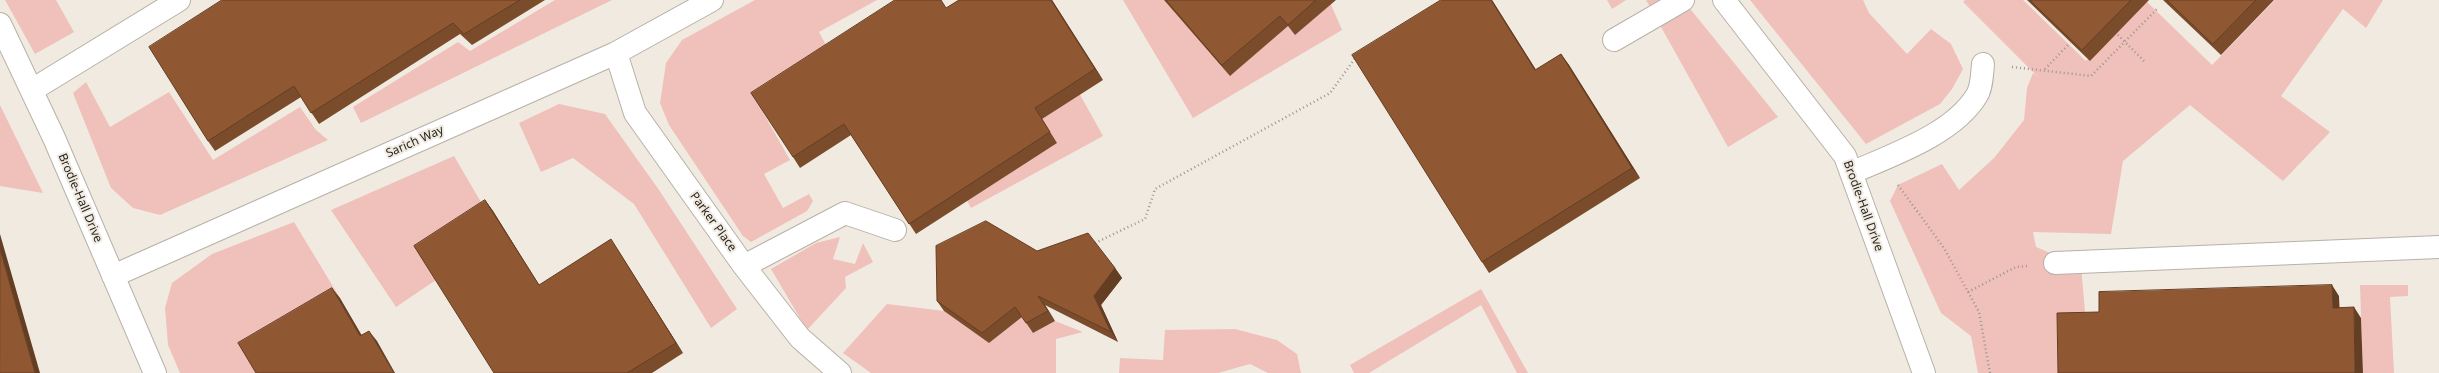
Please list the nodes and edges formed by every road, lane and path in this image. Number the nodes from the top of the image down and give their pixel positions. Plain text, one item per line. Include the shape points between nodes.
1 (179, 0) edge
2 (712, 0) edge
3 (1683, 0) edge
4 (1724, 0) edge
5 (2158, 8) dead end
6 (0, 24) edge
7 (2115, 32) edge
8 (1614, 40) dead end
9 (2124, 42) junction
10 (2070, 43) edge
11 (616, 53) junction
12 (1356, 57) edge
13 (2145, 62) dead end
14 (1983, 64) joint
15 (2045, 69) junction
16 (32, 90) junction
17 (1851, 173) junction
18 (1898, 185) dead end
19 (895, 230) dead end
20 (1095, 243) edge
21 (2439, 246) edge
22 (2055, 263) joint
23 (744, 266) junction
24 (113, 276) junction
25 (1968, 292) junction
26 (155, 373) edge
27 (840, 373) edge
28 (1924, 373) edge
29 (1990, 373) edge

1 - 16 street
2 - 11 street, Sarich Way
3 - 8 street
4 - 17 street, Brodie-Hall Drive via 1844,156
5 - 9 path
6 - 16 street, Brodie-Hall Drive
7 - 9 path
9 - 13 path
9 - 15 path via 2091,76 2048,72
10 - 15 path
11 - 23 street, Parker Place via 635,113
11 - 24 street, Sarich Way
12 - 20 path via 1330,93 1155,190 1144,219
14 - 15 path
14 - 17 street via 1978,94 1957,120 1901,152
16 - 24 street, Brodie-Hall Drive
17 - 28 street, Brodie-Hall Drive
18 - 25 path via 1944,248
19 - 23 street via 845,213
21 - 22 street
22 - 25 path via 2016,267
23 - 27 street, Parker Place via 800,338
24 - 26 street, Brodie-Hall Drive
25 - 29 path via 1979,312

